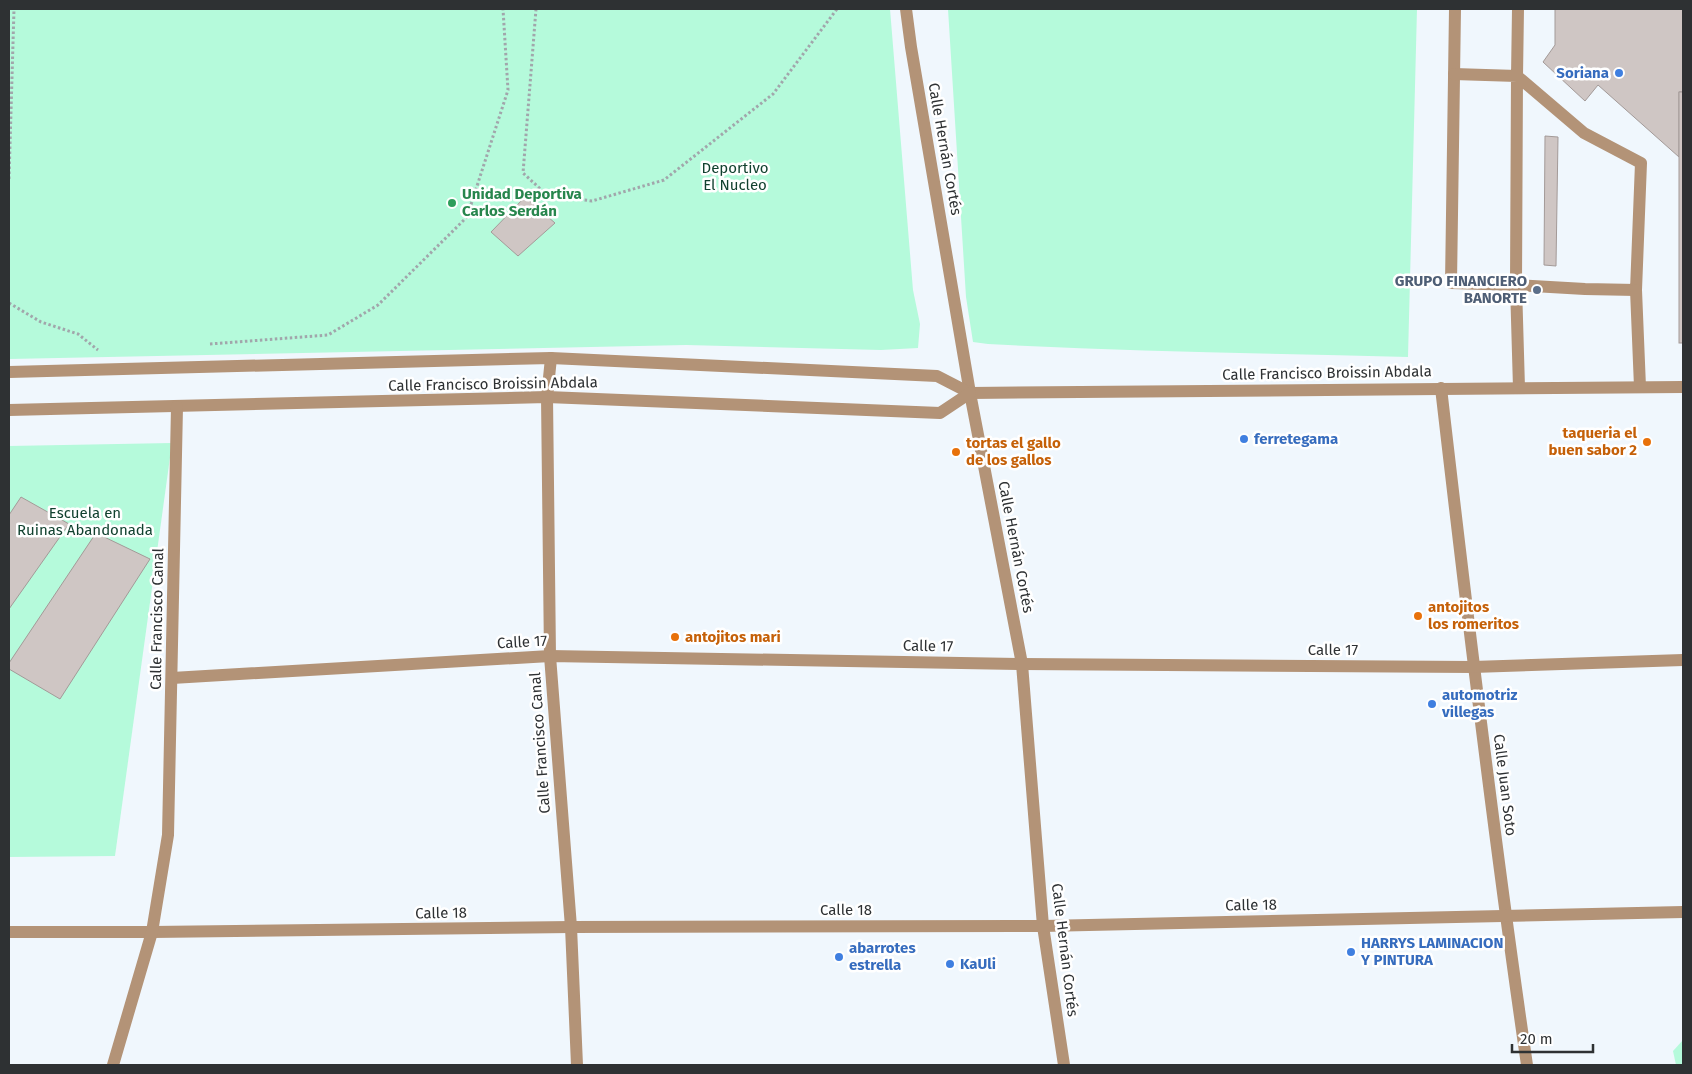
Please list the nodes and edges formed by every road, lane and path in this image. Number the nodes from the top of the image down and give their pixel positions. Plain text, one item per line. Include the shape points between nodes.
1 (14, 9) edge
2 (504, 9) edge
3 (536, 9) edge
4 (837, 9) edge
5 (906, 9) edge
6 (1455, 9) edge
7 (1518, 9) edge
8 (1454, 74) junction
9 (1517, 76) junction
10 (9, 179) edge
11 (1516, 285) junction
12 (1636, 290) junction
13 (9, 303) edge
14 (232, 342) dead end
15 (103, 354) dead end
16 (551, 358) junction
17 (9, 372) edge
18 (1640, 387) junction
19 (1683, 387) edge
20 (1440, 388) junction
21 (1519, 388) junction
22 (970, 393) junction
23 (547, 397) junction
24 (176, 407) junction
25 (9, 410) edge
26 (550, 656) junction
27 (1683, 660) edge
28 (1022, 664) junction
29 (1473, 667) junction
30 (172, 678) junction
31 (1683, 912) edge
32 (1505, 915) junction
33 (1043, 926) junction
34 (571, 927) junction
35 (9, 932) edge
36 (152, 932) junction
37 (114, 1065) edge
38 (577, 1065) edge
39 (1064, 1065) edge
40 (1527, 1065) edge

1 - 10 path
2 - 14 path via 508,90 467,216 378,305 328,335
3 - 4 path via 523,174 547,195 592,201 664,180 774,94
5 - 22 street, Calle Hernán Cortés
6 - 8 street
7 - 9 street
8 - 9 street
8 - 11 street via 1451,283
9 - 11 street
9 - 12 street via 1584,134 1641,163
11 - 12 street
11 - 21 street
12 - 18 street
13 - 15 path via 41,322 78,334
16 - 17 street, Calle Francisco Broissin Abdala
16 - 22 street, Calle Francisco Broissin Abdala via 937,376
16 - 23 street, Calle Francisco Canal
18 - 19 street, Calle Francisco Broissin Abdala
18 - 21 street, Calle Francisco Broissin Abdala
20 - 21 street, Calle Francisco Broissin Abdala
20 - 22 street, Calle Francisco Broissin Abdala
20 - 29 street, Calle Juan Soto
22 - 23 street, Calle Francisco Broissin Abdala via 940,413
22 - 28 street, Calle Hernán Cortés
23 - 24 street, Calle Francisco Broissin Abdala
23 - 26 street, Calle Francisco Canal
24 - 25 street, Calle Francisco Broissin Abdala
24 - 30 street, Calle Francisco Canal
26 - 28 street, Calle 17
26 - 30 street, Calle 17
26 - 34 street, Calle Francisco Canal
27 - 29 street, Calle 17
28 - 29 street, Calle 17
28 - 33 street, Calle Hernán Cortés
29 - 32 street, Calle Juan Soto
30 - 36 street, Calle Francisco Canal via 168,835
31 - 32 street, Calle 18
32 - 33 street, Calle 18
32 - 40 street, Calle Juan Soto
33 - 34 street, Calle 18
33 - 39 street, Calle Hernán Cortés
34 - 36 street, Calle 18
34 - 38 street, Calle Francisco Canal
35 - 36 street, Calle 18
36 - 37 street, Calle Francisco Canal

